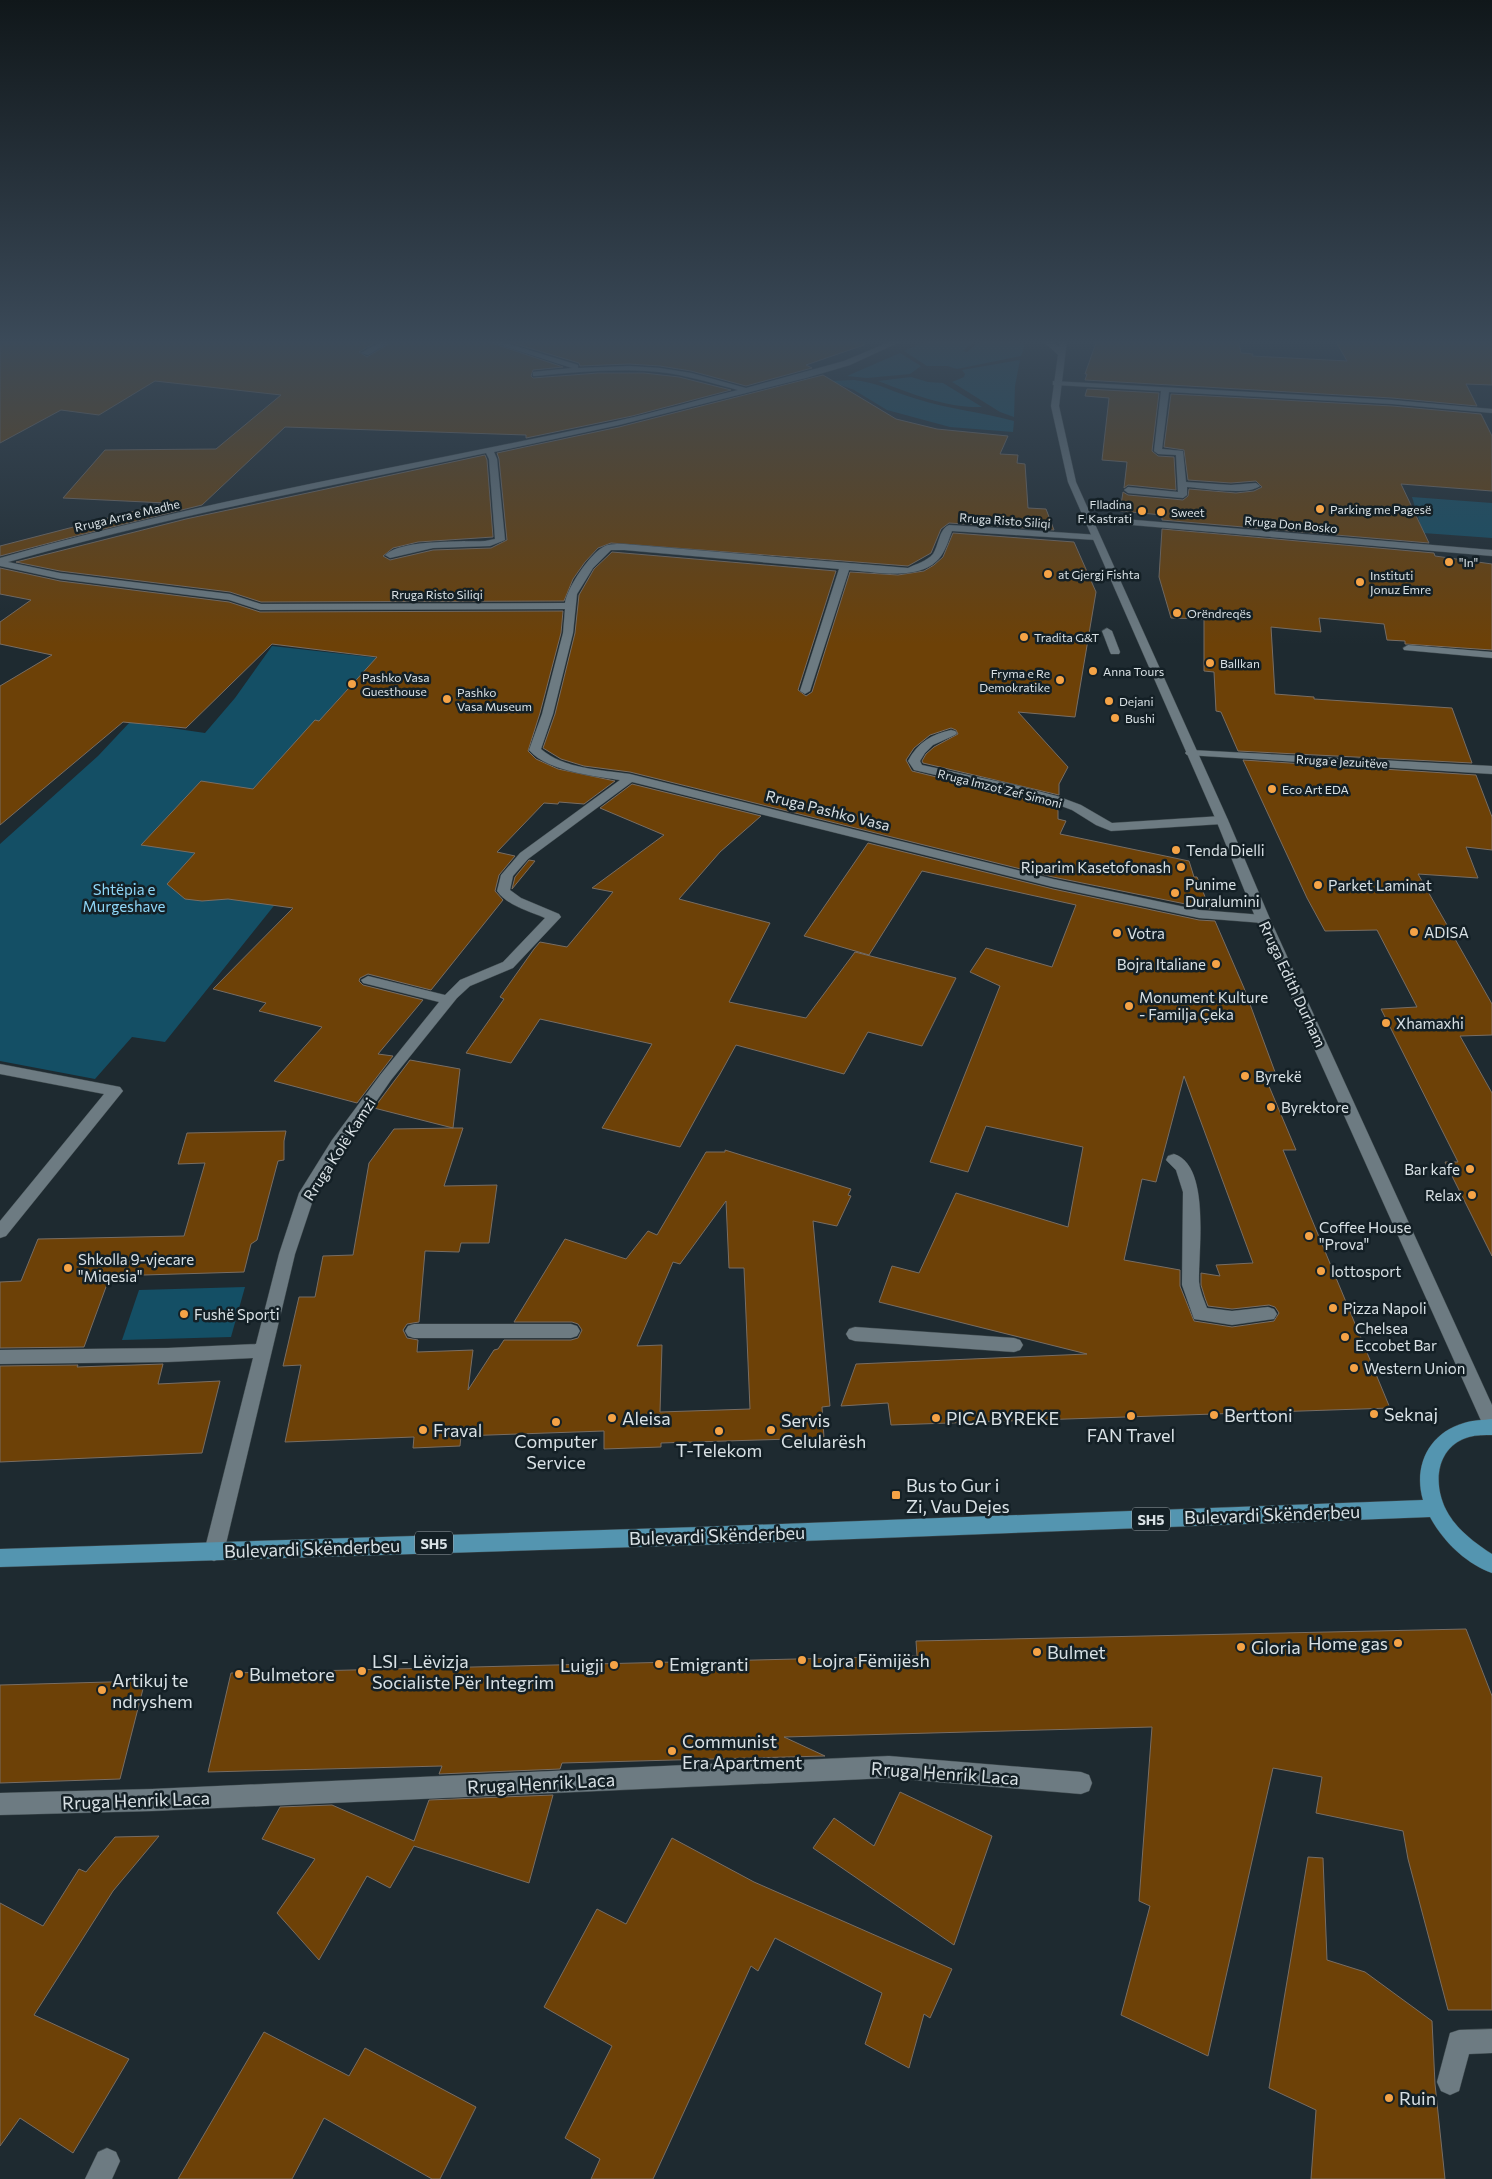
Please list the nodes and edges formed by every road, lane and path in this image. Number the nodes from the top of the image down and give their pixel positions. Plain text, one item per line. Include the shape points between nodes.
1 (532, 442) edge
2 (1061, 442) edge
3 (1159, 442) edge
4 (489, 451) junction
5 (1182, 484) junction
6 (1256, 486) dead end
7 (1128, 490) dead end
8 (1088, 519) junction
9 (1096, 537) junction
10 (1492, 553) edge
11 (390, 555) dead end
12 (0, 562) edge
13 (845, 567) junction
14 (570, 606) junction
15 (1107, 631) dead end
16 (1408, 648) dead end
17 (1115, 652) dead end
18 (1492, 656) edge
19 (805, 692) dead end
20 (951, 733) dead end
21 (1191, 753) junction
22 (1492, 770) edge
23 (630, 778) junction
24 (1222, 820) junction
25 (1263, 919) junction
26 (368, 980) dead end
27 (448, 1000) junction
28 (0, 1069) edge
29 (1174, 1160) dead end
30 (0, 1232) edge
31 (1268, 1314) dead end
32 (414, 1331) dead end
33 (571, 1331) dead end
34 (855, 1334) dead end
35 (1014, 1345) dead end
36 (263, 1351) junction
37 (0, 1357) edge
38 (1492, 1426) edge
39 (1434, 1508) junction
40 (214, 1552) junction
41 (0, 1558) edge
42 (1492, 1564) edge
43 (1081, 1783) dead end
44 (0, 1804) edge
45 (1492, 2041) edge
46 (1450, 2082) dead end

1 - 4 street, Rruga Arra e Madhe
2 - 8 street, Rruga Edith Durham via 1072,482
3 - 5 street via 1158,451 1180,453
4 - 11 street via 500,540 408,548
4 - 12 street, Rruga Arra e Madhe via 259,498 66,542
5 - 6 street via 1231,488
5 - 7 street via 1183,495
8 - 9 street, Rruga Edith Durham
8 - 10 street, Rruga Don Bosko
9 - 13 street, Rruga Risto Siliqi via 949,528 938,555 909,571
9 - 21 street, Rruga Edith Durham
12 - 14 street, Rruga Risto Siliqi via 60,576 222,596 260,606
13 - 14 street, Rruga Risto Siliqi via 608,548 574,588
13 - 19 street
14 - 23 street, Rruga Pashko Vasa via 571,621 535,750 549,760
15 - 17 street
16 - 18 street
20 - 24 street, Rruga Imzot Zef Simoni via 932,740 918,751 914,761 918,768 1072,805 1111,827
21 - 22 street, Rruga e Jezuitëve
21 - 24 street, Rruga Edith Durham
23 - 25 street, Rruga Pashko Vasa via 1053,883 1199,914
23 - 27 street, Rruga Kolë Kamzi via 524,856 507,875 503,891 516,901 554,917 508,964 465,982
24 - 25 street, Rruga Edith Durham
25 - 38 street, Rruga Edith Durham
26 - 27 street
27 - 36 street, Rruga Kolë Kamzi via 386,1077 307,1193 287,1254
28 - 30 street via 116,1091
29 - 31 street via 1183,1167 1191,1192 1191,1285 1200,1314 1232,1318
32 - 33 street
34 - 35 street
36 - 37 street
36 - 40 street, Rruga Kolë Kamzi
38 - 39 main road via 1466,1430 1444,1441 1431,1459 1428,1483
39 - 40 main road, Bulevardi Skënderbeu / SH5
39 - 42 main road via 1451,1533
40 - 41 main road, Bulevardi Skënderbeu / SH5
43 - 44 street, Rruga Henrik Laca via 889,1767
45 - 46 street via 1459,2042

